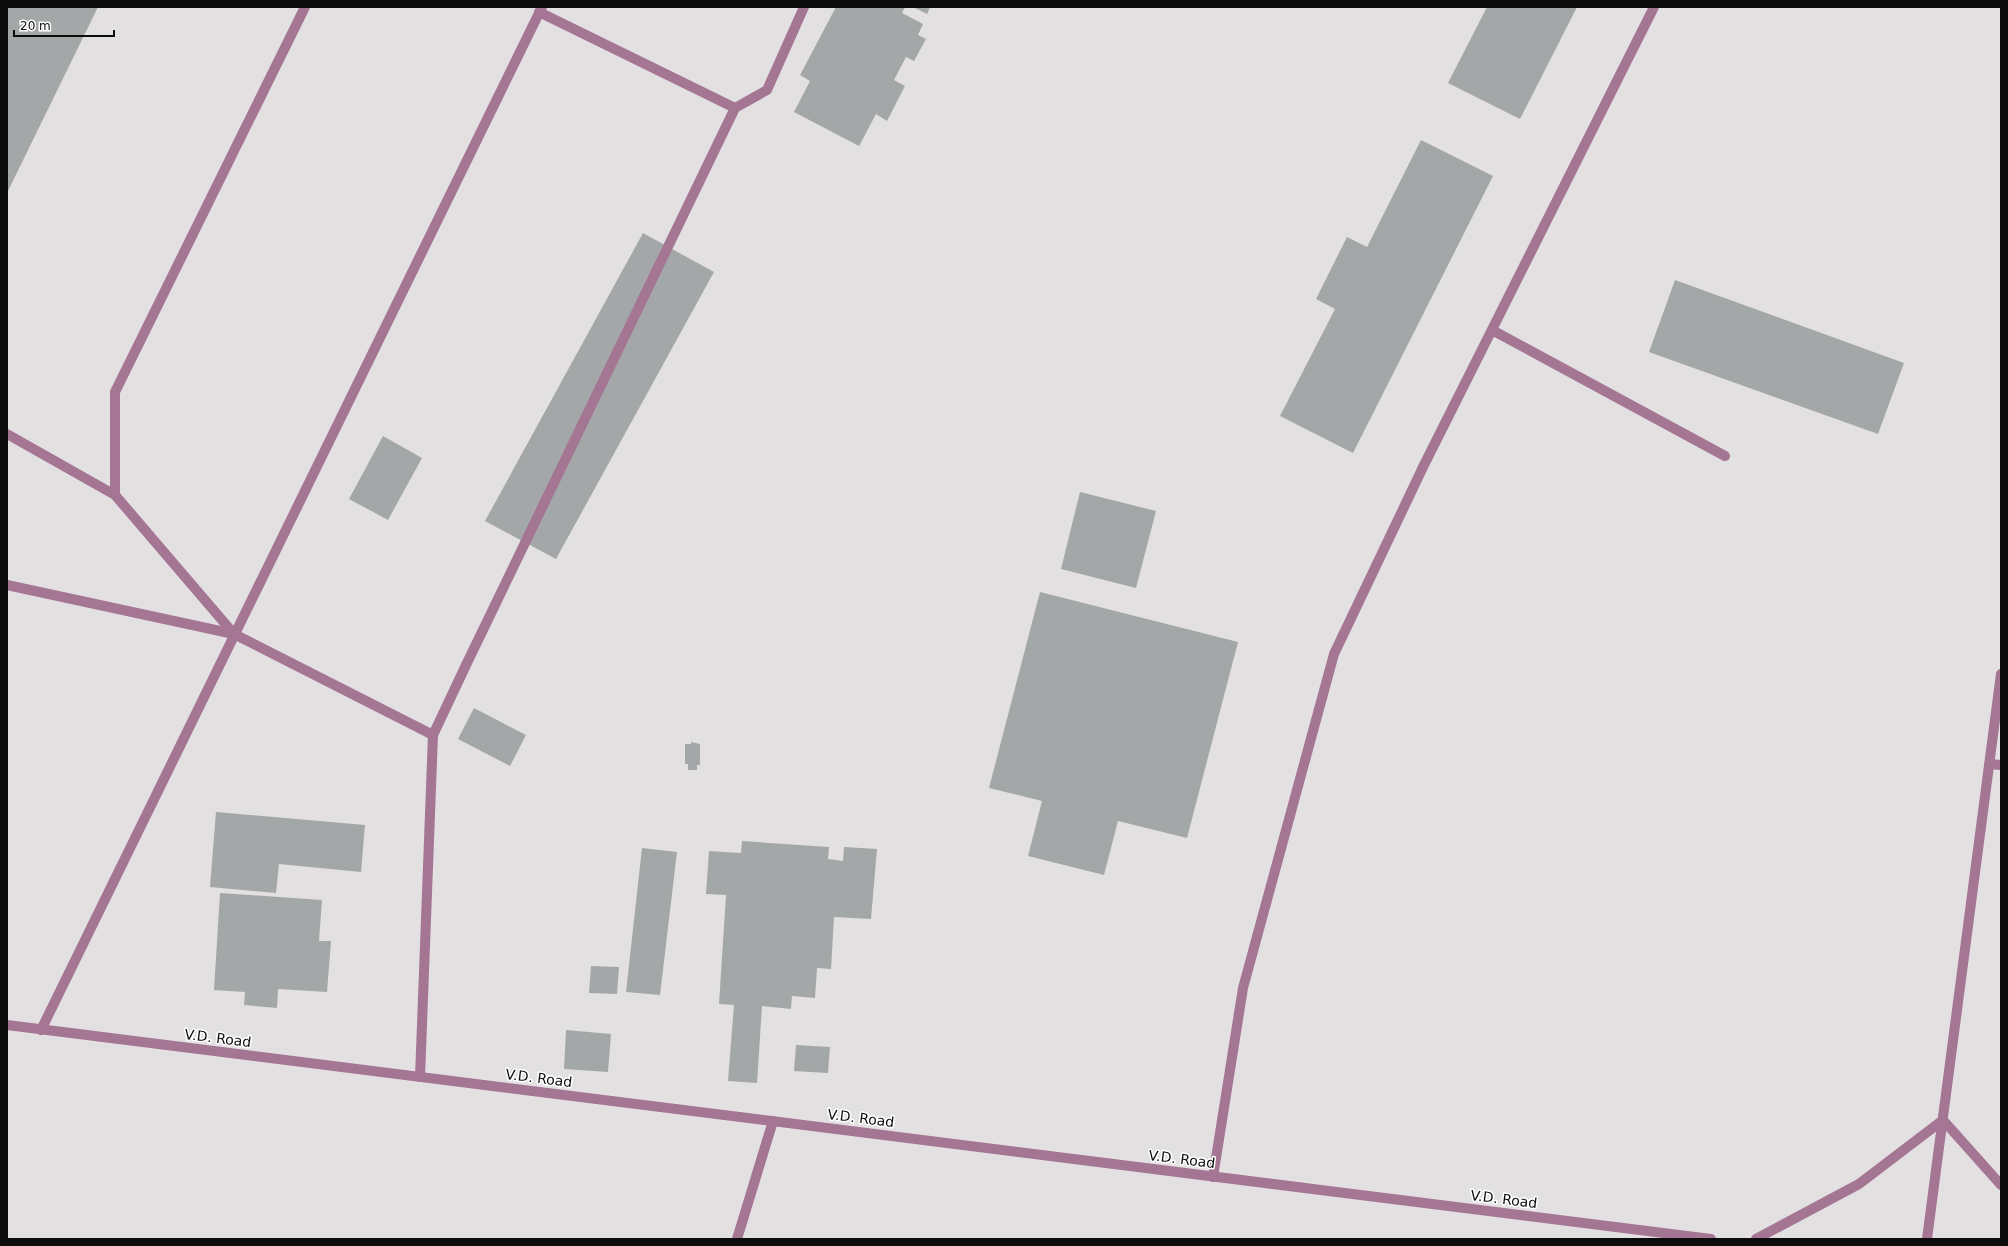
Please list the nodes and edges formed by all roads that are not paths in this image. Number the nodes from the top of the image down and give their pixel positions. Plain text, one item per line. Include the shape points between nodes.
1 (305, 7) edge
2 (804, 7) edge
3 (1654, 7) edge
4 (540, 9) edge
5 (734, 108) junction
6 (1492, 330) junction
7 (7, 434) edge
8 (1725, 456) dead end
9 (115, 495) junction
10 (7, 585) edge
11 (234, 634) junction
12 (2001, 674) edge
13 (434, 735) junction
14 (1989, 764) junction
15 (2001, 765) edge
16 (7, 1025) edge
17 (41, 1030) junction
18 (420, 1077) junction
19 (1943, 1120) junction
20 (773, 1121) junction
21 (1213, 1177) junction
22 (2001, 1185) edge
23 (737, 1239) edge
24 (1711, 1239) edge
25 (1756, 1239) edge
26 (1927, 1239) edge

1 - 9 street via 115,392
2 - 5 street via 767,90
3 - 6 street
4 - 5 street
4 - 11 street
5 - 13 street
6 - 8 street
6 - 21 street via 1334,654 1243,988
7 - 9 street
9 - 11 street
10 - 11 street
11 - 13 street
11 - 17 street
12 - 14 street
13 - 18 street
14 - 15 street
14 - 19 street
16 - 17 street, V.D. Road
17 - 18 street, V.D. Road
18 - 20 street, V.D. Road
19 - 22 street
19 - 25 street via 1859,1184
19 - 26 street
20 - 21 street, V.D. Road
20 - 23 street
21 - 24 street, V.D. Road

